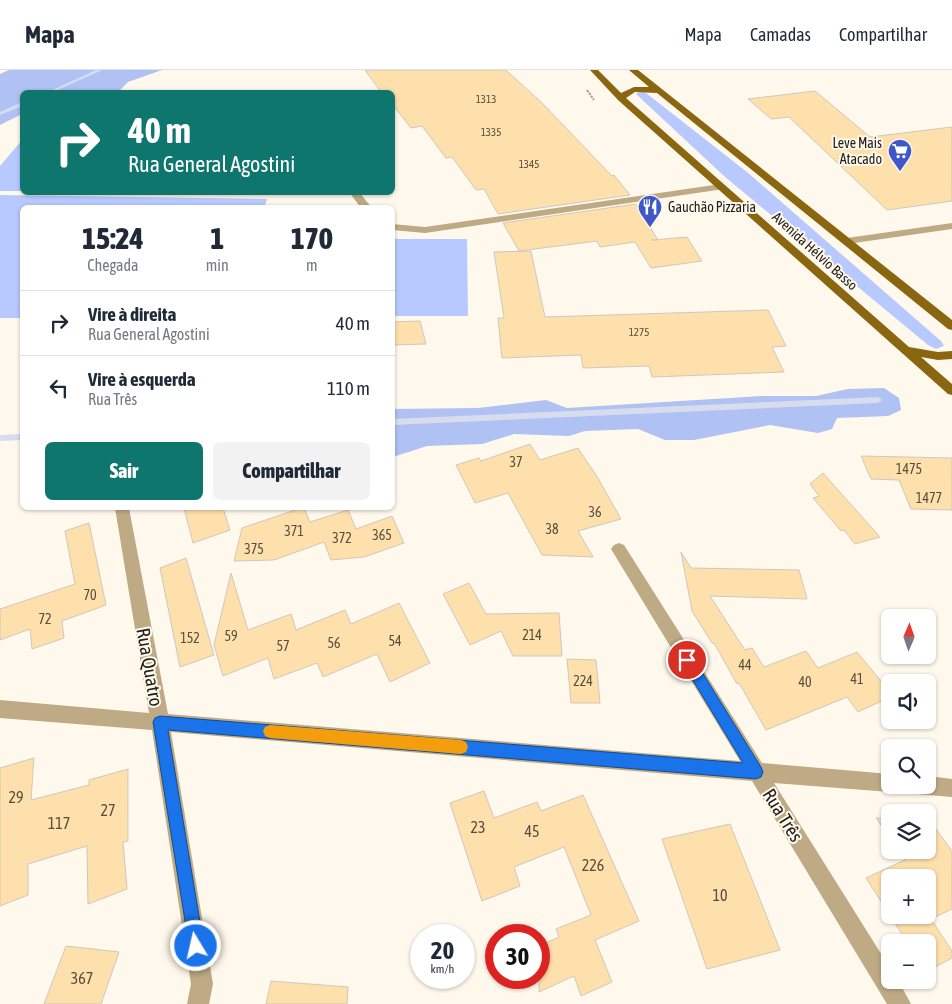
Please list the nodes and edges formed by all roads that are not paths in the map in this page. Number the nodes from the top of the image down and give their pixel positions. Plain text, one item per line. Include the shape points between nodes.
1 (594, 70) edge
2 (633, 70) edge
3 (661, 91) junction
4 (621, 98) junction
5 (721, 187) junction
6 (356, 195) edge
7 (364, 205) edge
8 (952, 226) edge
9 (395, 227) edge
10 (847, 241) junction
11 (952, 326) edge
12 (904, 350) junction
13 (952, 355) edge
14 (952, 390) edge
15 (122, 510) edge
16 (619, 549) dead end
17 (0, 709) edge
18 (160, 722) junction
19 (756, 772) junction
20 (881, 782) edge
21 (936, 787) edge
22 (952, 788) edge
23 (198, 1004) edge
24 (900, 1004) edge

1 - 4 main road, Avenida Hélvio Basso
2 - 3 main road, Avenida Hélvio Basso
3 - 4 main road via 636,89
3 - 10 main road, Avenida Hélvio Basso
4 - 5 main road, Avenida Hélvio Basso
5 - 9 street via 425,230
5 - 12 main road, Avenida Hélvio Basso
6 - 7 street
8 - 10 street
10 - 11 main road, Avenida Hélvio Basso
12 - 13 main road
12 - 14 main road, Avenida Hélvio Basso
15 - 18 street, Rua Quatro
16 - 19 street, Rua Três
17 - 18 street
18 - 19 street
18 - 23 street, Rua Quatro via 202,984
19 - 20 street
19 - 24 street, Rua Três
21 - 22 street

